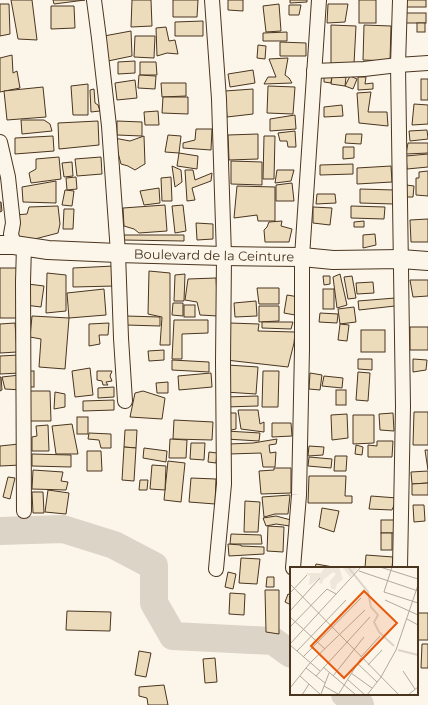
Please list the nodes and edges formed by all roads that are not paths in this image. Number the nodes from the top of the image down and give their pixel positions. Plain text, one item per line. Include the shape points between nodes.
1 (94, 0) edge
2 (212, 0) edge
3 (319, 0) edge
4 (400, 0) edge
5 (428, 63) edge
6 (398, 65) junction
7 (314, 71) junction
8 (0, 142) edge
9 (4, 177) edge
10 (13, 245) edge
11 (118, 253) junction
12 (224, 256) junction
13 (302, 257) junction
14 (401, 259) junction
15 (428, 261) edge
16 (125, 401) dead end
17 (24, 511) dead end
18 (293, 567) edge
19 (400, 567) edge
20 (216, 569) dead end

1 - 11 street via 109,126
2 - 12 street via 219,99
3 - 7 street
4 - 6 street
5 - 6 street
6 - 7 street
6 - 14 street
7 - 13 street
8 - 9 street
9 - 10 street via 13,223
10 - 11 street, Boulevard de la Ceinture via 48,250
10 - 17 street via 23,282
11 - 12 street, Boulevard de la Ceinture
11 - 16 street
12 - 13 street, Boulevard de la Ceinture
12 - 20 street via 224,484
13 - 14 street, Boulevard de la Ceinture via 333,260
13 - 18 street via 299,495
14 - 15 street, Boulevard de la Ceinture
14 - 19 street via 403,406

